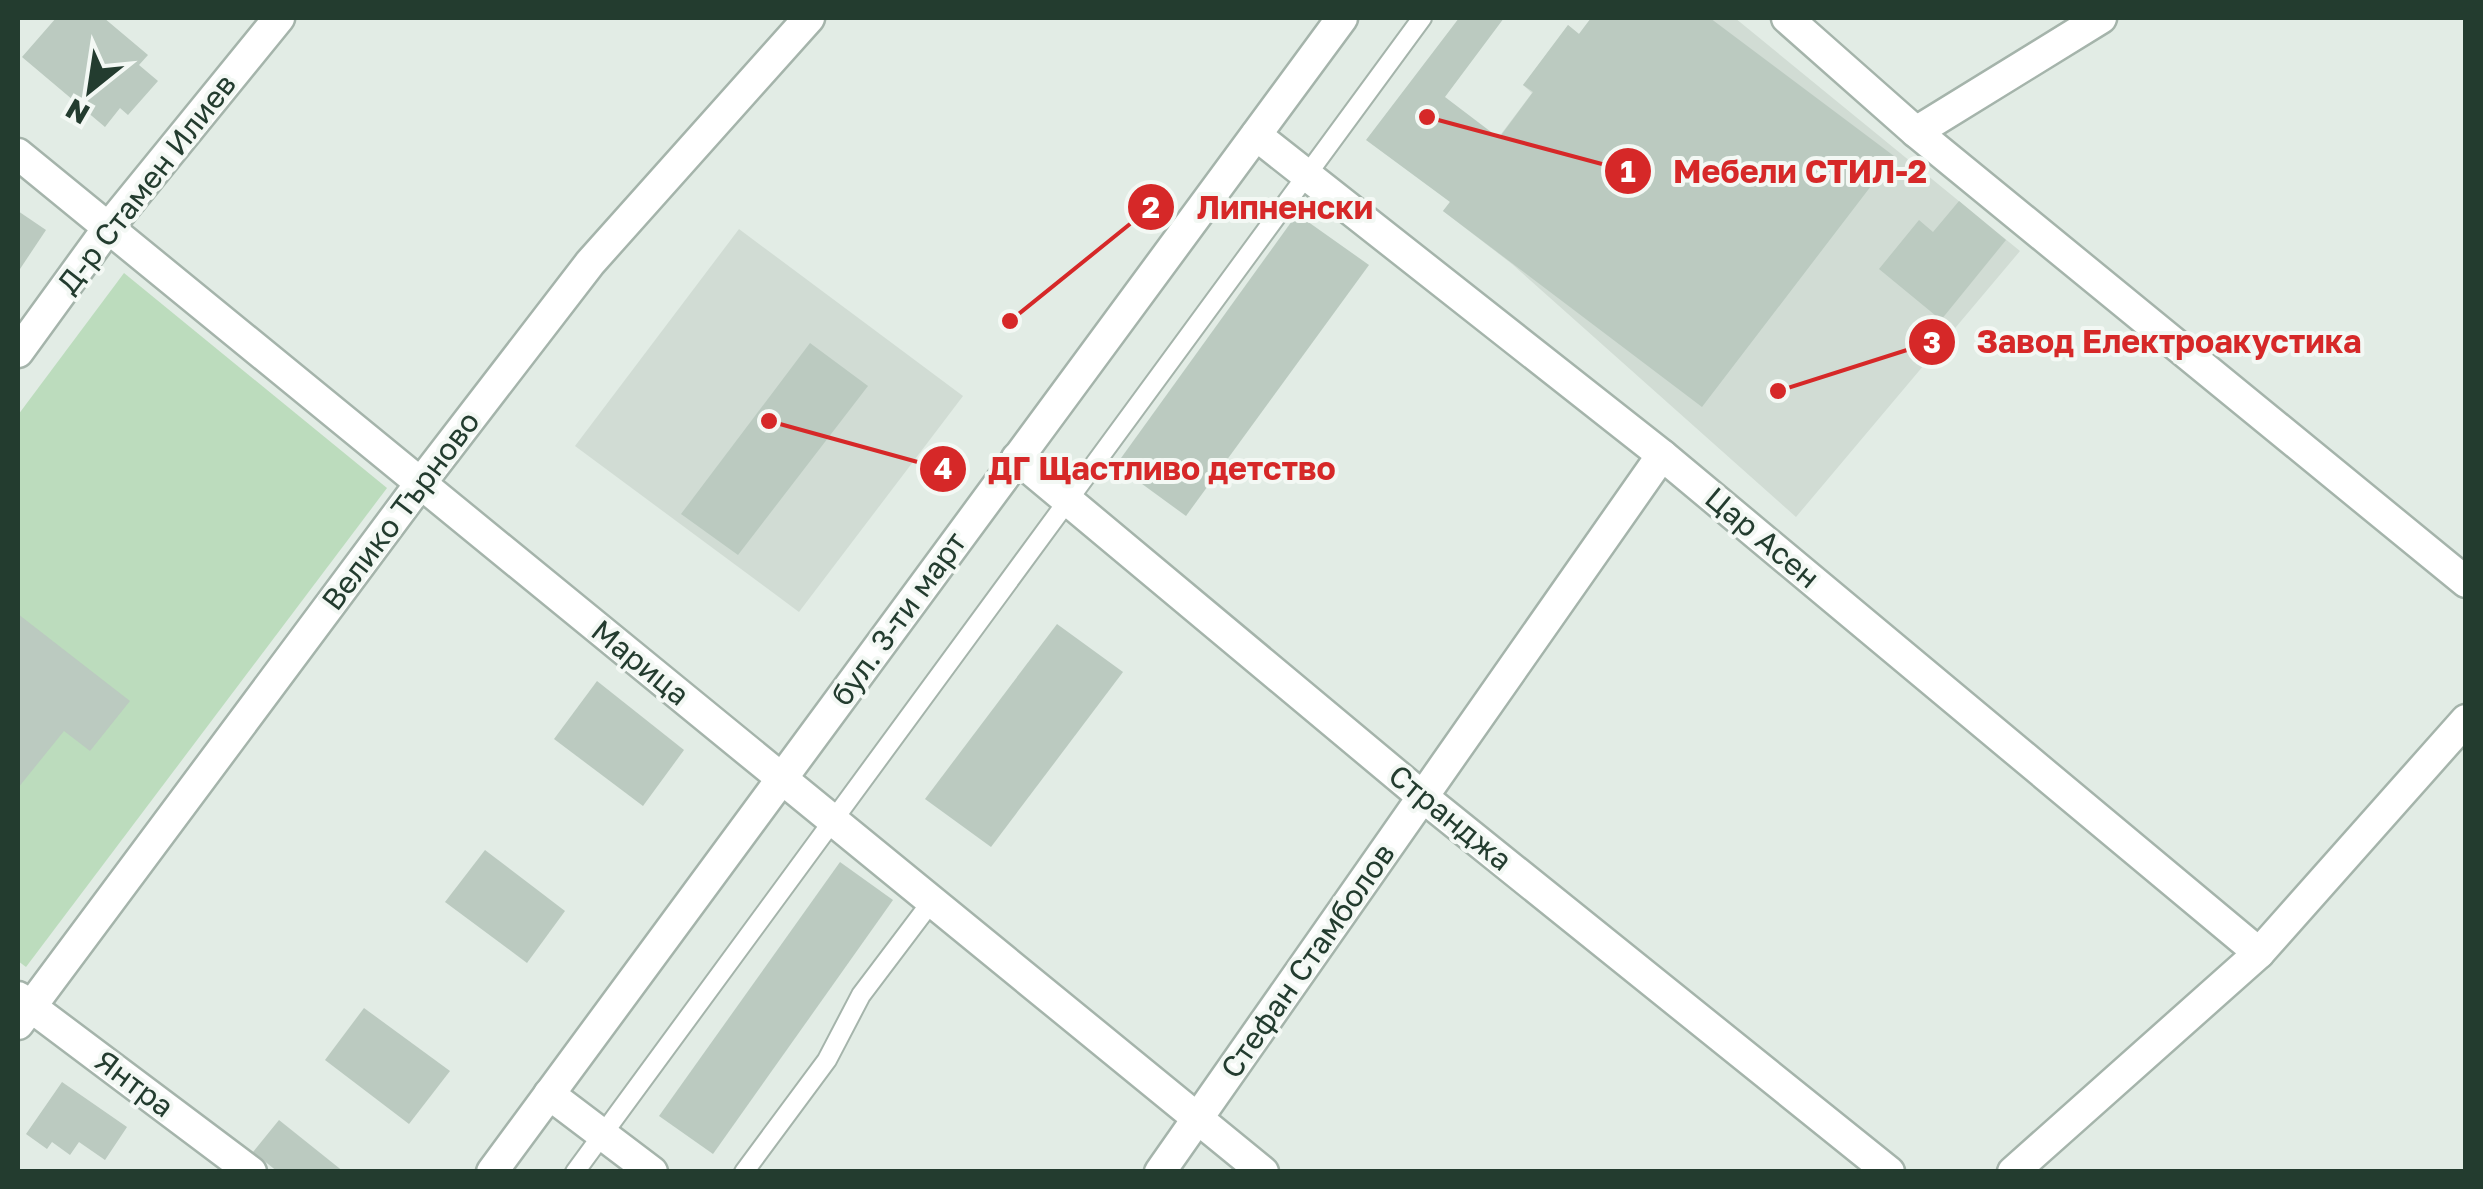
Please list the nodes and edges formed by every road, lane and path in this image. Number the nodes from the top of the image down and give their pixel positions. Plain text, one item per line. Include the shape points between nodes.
1 (279, 18) edge
2 (809, 18) edge
3 (1342, 18) edge
4 (1422, 18) edge
5 (1787, 18) edge
6 (2101, 18) edge
7 (1916, 132) junction
8 (1256, 135) junction
9 (18, 154) edge
10 (1308, 173) junction
11 (108, 228) junction
12 (18, 352) edge
13 (1662, 455) junction
14 (1018, 458) junction
15 (420, 484) junction
16 (1069, 498) junction
17 (2466, 582) edge
18 (2466, 720) edge
19 (782, 778) junction
20 (1423, 797) junction
21 (832, 820) junction
22 (932, 901) junction
23 (2259, 952) junction
24 (22, 1009) edge
25 (549, 1094) junction
26 (1198, 1118) junction
27 (603, 1133) junction
28 (252, 1172) edge
29 (492, 1172) edge
30 (575, 1172) edge
31 (652, 1172) edge
32 (744, 1172) edge
33 (1160, 1172) edge
34 (1263, 1172) edge
35 (1889, 1172) edge
36 (2013, 1172) edge

1 - 11 street, Д-р Стамен Илиев
2 - 15 street, Велико Търново via 590,263
3 - 8 street, бул. 3-ти март
4 - 10 lane
5 - 7 street
6 - 7 street
7 - 17 street
8 - 10 street, Цар Асен
8 - 14 street, бул. 3-ти март
9 - 11 street, Марица
10 - 13 street, Цар Асен
10 - 16 lane
11 - 12 street, Д-р Стамен Илиев
11 - 15 street, Марица
13 - 20 street, Стефан Стамболов
13 - 23 street, Цар Асен
14 - 16 street, Странджа
14 - 19 street, бул. 3-ти март
15 - 19 street, Марица
15 - 24 street, Велико Търново
16 - 20 street, Странджа
16 - 21 lane
18 - 23 street
19 - 21 street, Марица
19 - 25 street, бул. 3-ти март
20 - 26 street, Стефан Стамболов
20 - 35 street, Странджа
21 - 22 street, Марица
21 - 27 lane
22 - 26 street, Марица
22 - 32 lane
23 - 36 street
24 - 28 street, Янтра
25 - 27 street
25 - 29 street, бул. 3-ти март
26 - 33 street, Стефан Стамболов
26 - 34 street, Марица
27 - 30 lane
27 - 31 street

